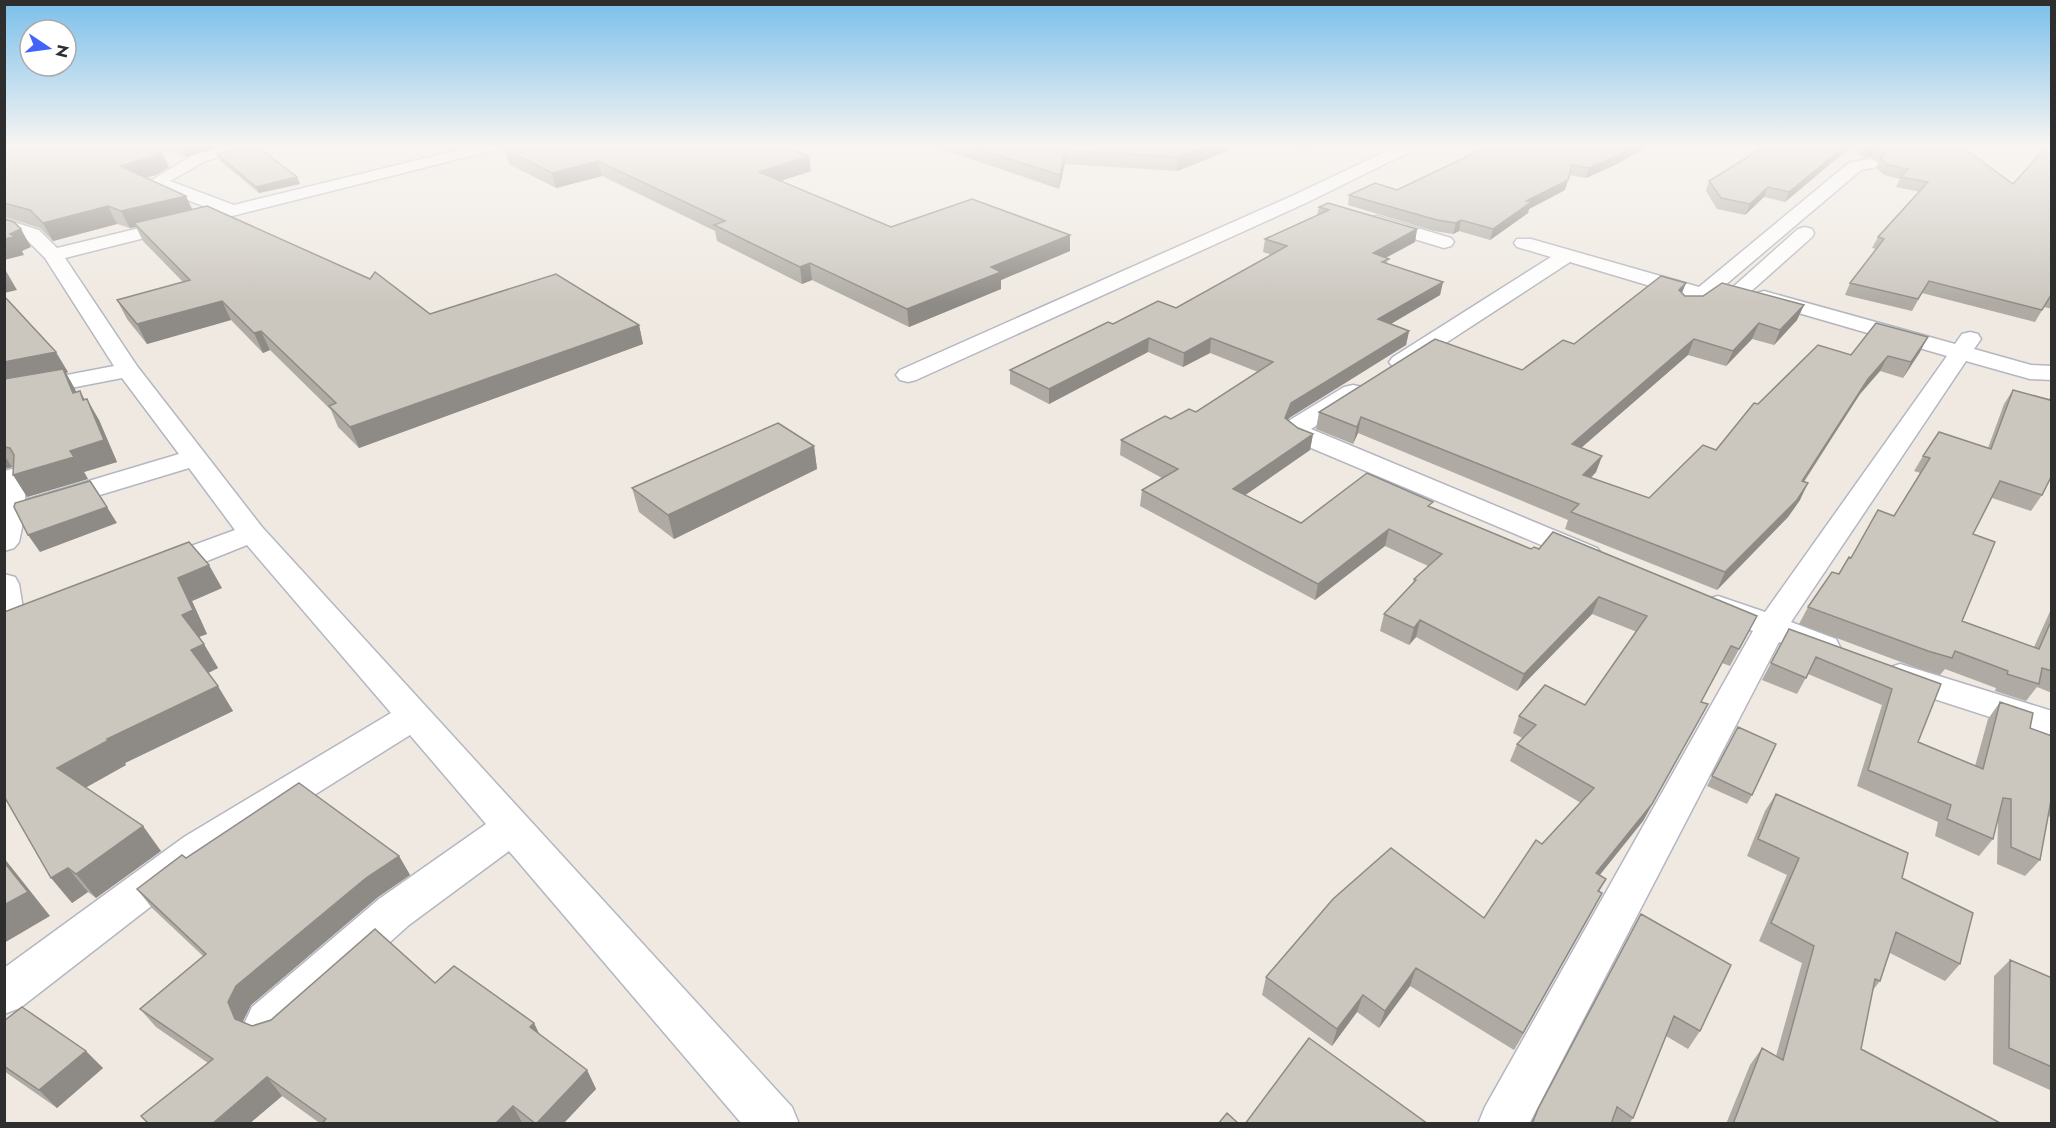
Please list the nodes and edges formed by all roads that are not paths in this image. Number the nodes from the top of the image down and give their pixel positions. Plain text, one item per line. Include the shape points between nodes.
1 (201, 199) edge
2 (281, 199) edge
3 (1300, 199) joint
4 (1815, 199) edge
5 (1843, 199) edge
6 (1320, 205) edge
7 (1804, 208) junction
8 (234, 211) junction
9 (1361, 217) edge
10 (1818, 221) junction
11 (4, 224) edge
12 (1785, 224) junction
13 (4, 240) edge
14 (1444, 242) dead end
15 (1524, 243) dead end
16 (1763, 243) junction
17 (42, 245) junction
18 (1787, 249) junction
19 (1559, 260) junction
20 (1728, 284) junction
21 (1966, 345) junction
22 (2052, 366) edge
23 (128, 369) junction
24 (2052, 373) edge
25 (908, 375) dead end
26 (4, 394) edge
27 (194, 458) junction
28 (12, 477) edge
29 (11, 513) junction
30 (252, 533) junction
31 (4, 542) edge
32 (1606, 562) edge
33 (131, 580) edge
34 (4, 584) edge
35 (1694, 597) edge
36 (16, 625) edge
37 (1771, 627) junction
38 (414, 716) junction
39 (2052, 724) edge
40 (512, 827) junction
41 (4, 994) edge
42 (268, 1022) edge
43 (775, 1124) edge
44 (1502, 1124) edge

1 - 8 street
2 - 8 street
3 - 6 street
3 - 25 street
4 - 7 street
5 - 10 street
7 - 10 street
7 - 12 street
8 - 17 street
9 - 14 street
10 - 12 street
10 - 18 street
11 - 17 street
12 - 16 street
13 - 17 street
15 - 19 street
16 - 18 street
16 - 20 street
17 - 23 street
18 - 20 street
19 - 20 street via 1682,303 1691,304
19 - 32 street via 1299,425 1297,431
20 - 21 street
21 - 22 street via 2042,360
21 - 24 street via 2031,372
21 - 37 street
23 - 26 street
23 - 27 street
27 - 29 street
27 - 30 street
28 - 29 street
29 - 31 street
30 - 33 street
30 - 38 street
34 - 36 street
35 - 37 street
37 - 39 street via 1860,661
37 - 44 street
38 - 40 street
38 - 41 street via 198,848
40 - 42 street via 394,912
40 - 43 street

